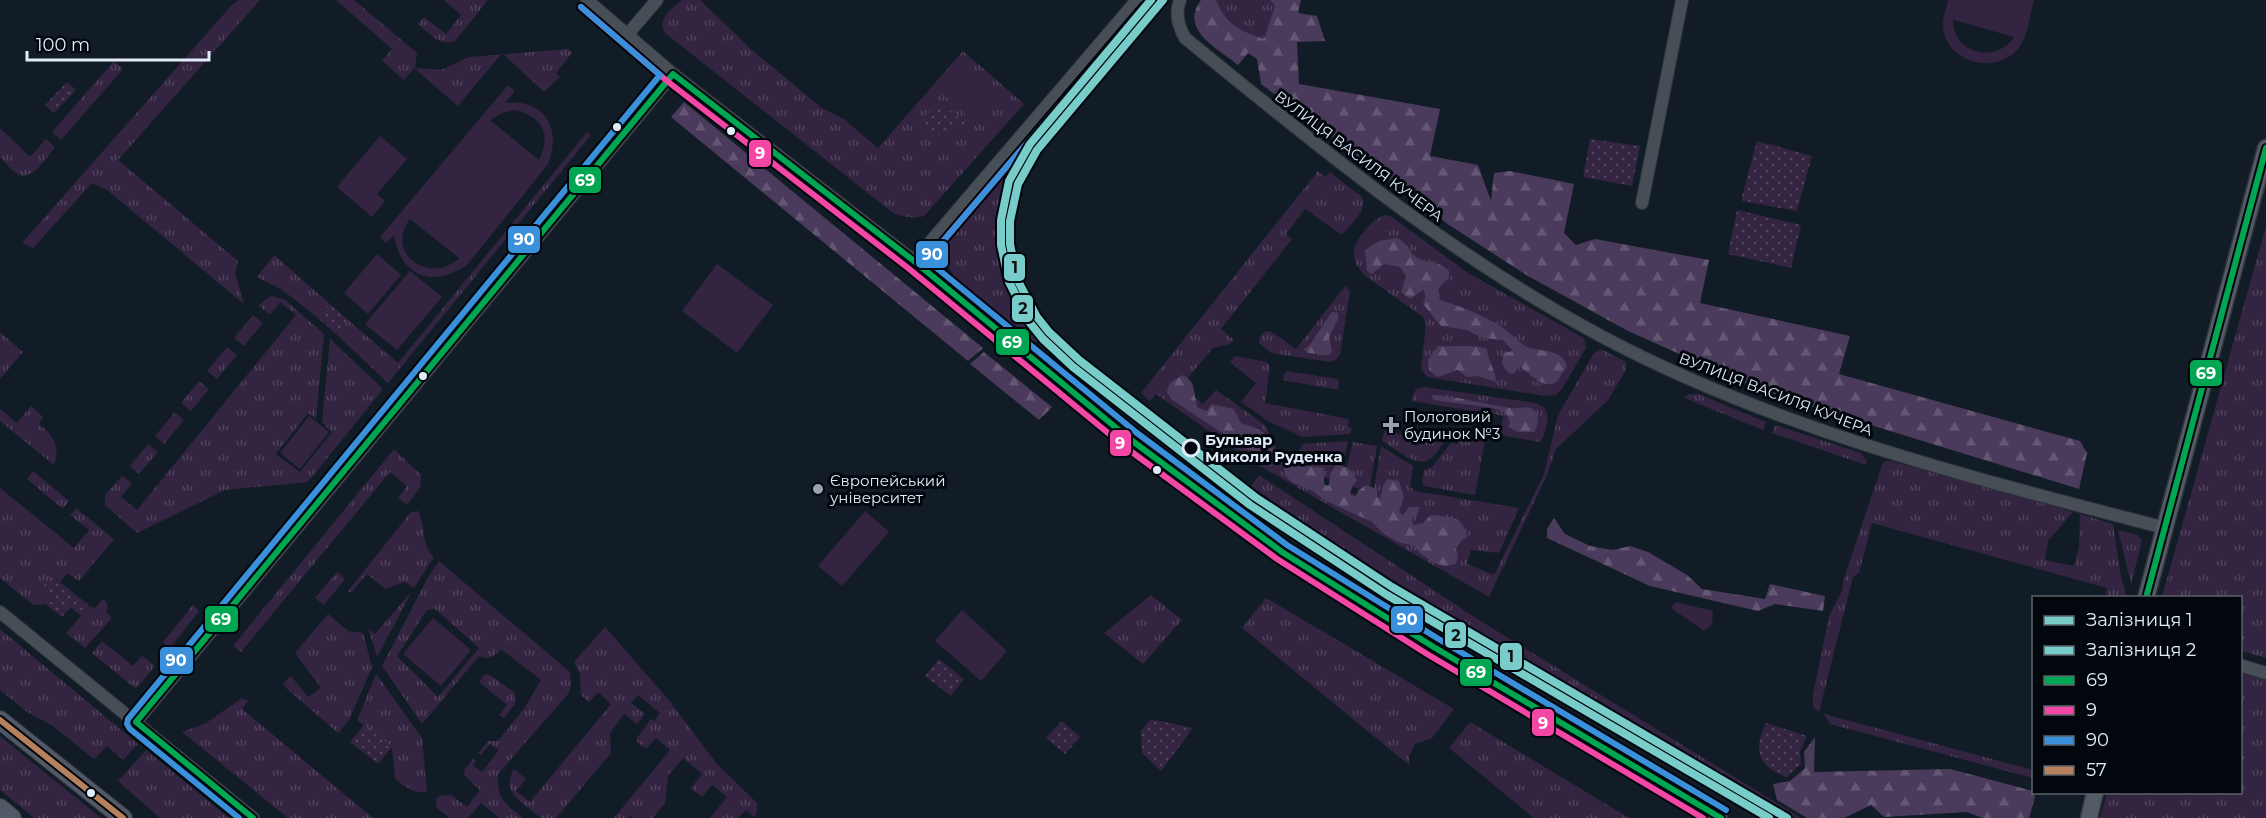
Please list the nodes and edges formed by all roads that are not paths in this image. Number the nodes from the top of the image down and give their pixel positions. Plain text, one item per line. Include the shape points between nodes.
1 (587, 0) edge
2 (657, 0) edge
3 (1137, 0) edge
4 (1180, 0) edge
5 (1682, 0) edge
6 (627, 35) junction
7 (673, 74) junction
8 (2266, 148) edge
9 (1642, 203) dead end
10 (914, 261) junction
11 (2164, 528) junction
12 (2146, 596) edge
13 (0, 612) edge
14 (2242, 665) edge
15 (2266, 673) edge
16 (0, 720) edge
17 (136, 723) junction
18 (2095, 794) edge
19 (123, 818) edge
20 (254, 818) edge
21 (1721, 818) edge
22 (2089, 818) edge

1 - 6 street
2 - 6 street
3 - 10 street
4 - 11 street, ВУЛИЦЯ ВАСИЛЯ КУЧЕРА via 1177,21 1185,38 1333,159 1492,272 1600,335 1684,376 1881,450
5 - 9 street
6 - 7 street
7 - 10 street
7 - 17 street
8 - 11 main road
10 - 21 street via 1131,440 1282,552
11 - 12 main road
13 - 17 street
14 - 15 street
16 - 19 highway
17 - 20 street
18 - 22 main road

